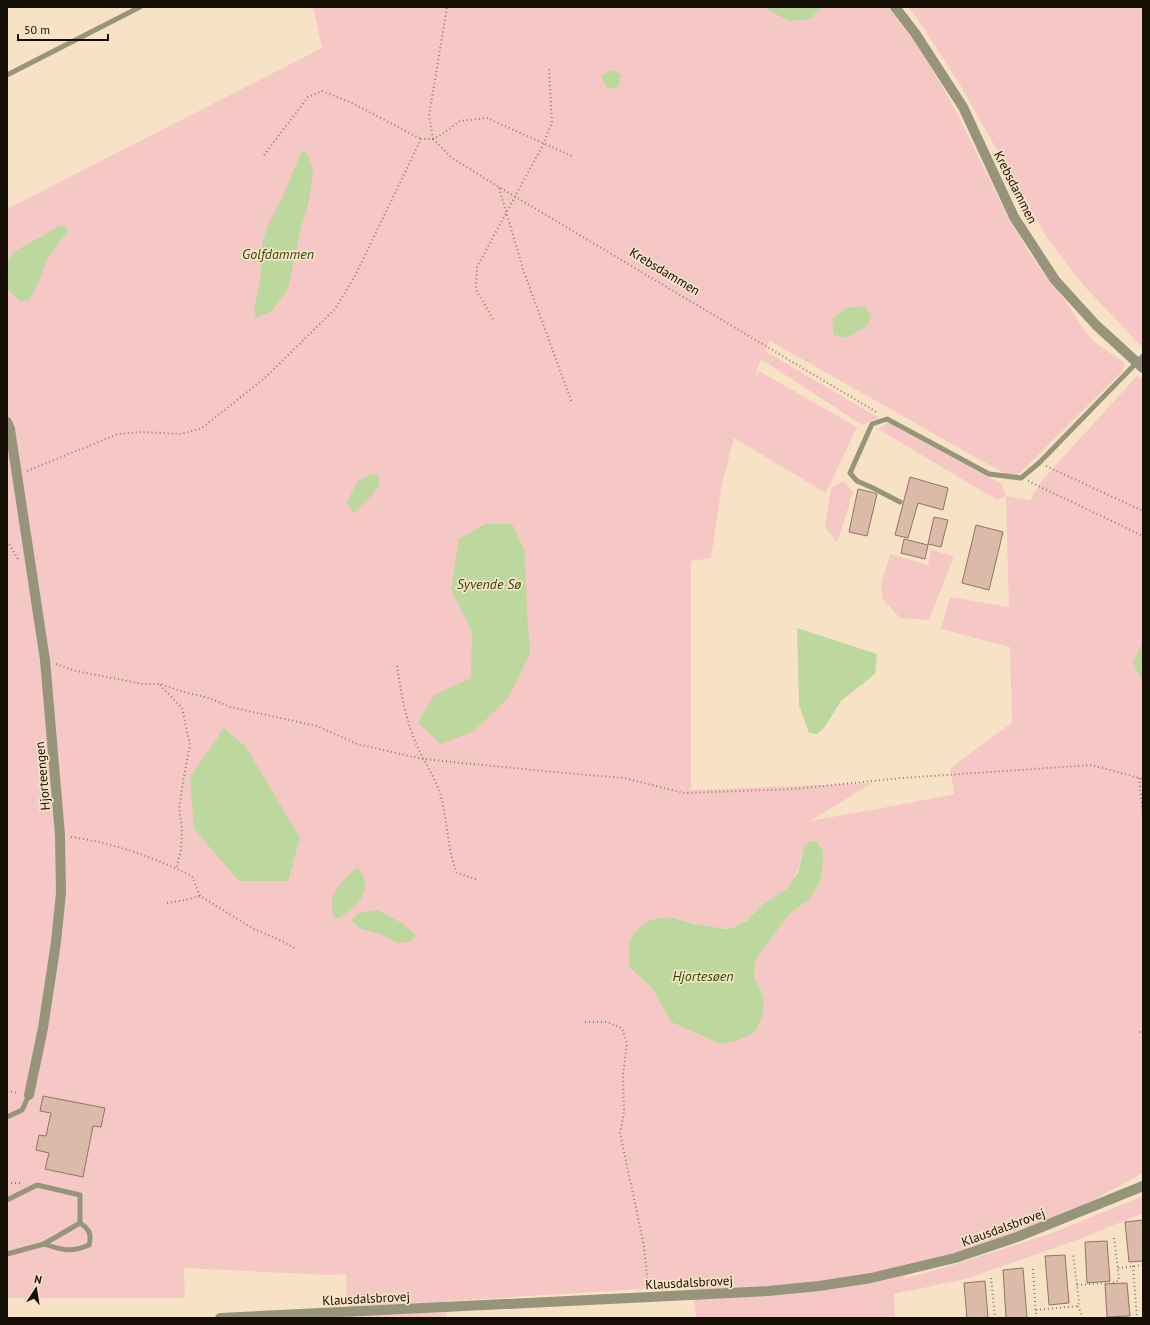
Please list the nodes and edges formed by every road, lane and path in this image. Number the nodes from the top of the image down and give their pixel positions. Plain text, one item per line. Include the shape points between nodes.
1 (140, 7) edge
2 (447, 7) edge
3 (895, 7) edge
4 (549, 69) dead end
5 (7, 75) edge
6 (420, 139) junction
7 (433, 139) junction
8 (544, 143) junction
9 (264, 155) dead end
10 (572, 156) dead end
11 (499, 187) junction
12 (514, 196) junction
13 (506, 211) junction
14 (493, 319) dead end
15 (1141, 362) edge
16 (572, 403) dead end
17 (888, 419) junction
18 (7, 422) edge
19 (1040, 463) junction
20 (17, 475) junction
21 (1021, 478) junction
22 (900, 502) dead end
23 (1143, 511) edge
24 (1143, 536) edge
25 (45, 660) junction
26 (396, 666) dead end
27 (160, 684) junction
28 (424, 759) junction
29 (1139, 778) junction
30 (1143, 779) edge
31 (1143, 816) edge
32 (60, 835) junction
33 (176, 869) junction
34 (478, 880) dead end
35 (200, 896) junction
36 (166, 903) dead end
37 (296, 949) dead end
38 (585, 1022) dead end
39 (1139, 1032) dead end
40 (1143, 1032) edge
41 (30, 1095) joint
42 (7, 1117) edge
43 (1143, 1186) edge
44 (7, 1200) edge
45 (80, 1223) junction
46 (1114, 1237) dead end
47 (44, 1244) junction
48 (7, 1254) edge
49 (1073, 1254) dead end
50 (1143, 1265) edge
51 (1133, 1266) junction
52 (1118, 1268) junction
53 (1033, 1269) dead end
54 (991, 1278) dead end
55 (1077, 1285) junction
56 (650, 1297) junction
57 (1078, 1306) junction
58 (1036, 1310) junction
59 (220, 1318) edge
60 (995, 1318) edge
61 (1036, 1318) edge
62 (1083, 1318) edge
63 (1138, 1318) edge
64 (1143, 1318) edge

1 - 5 lane
2 - 7 path via 429,116
3 - 15 street, Krebsdammen via 963,107 1014,217 1055,280 1096,325
4 - 8 path via 552,122
6 - 7 path
6 - 9 path via 352,103 322,91 308,98
6 - 20 path via 355,276 335,309 266,377 202,428 181,434 118,434
7 - 8 path via 460,121 487,118
7 - 11 path, Krebsdammen via 452,158
8 - 10 path
8 - 12 path
11 - 12 path, Krebsdammen
11 - 13 path
12 - 13 path
12 - 17 path, Krebsdammen
13 - 14 path via 477,267 476,290
13 - 16 path via 524,272
15 - 19 lane, Krebsdammen
17 - 21 lane via 989,474
17 - 22 lane via 872,424 850,473 856,482
18 - 20 street, Hjorteengen
19 - 21 lane, Krebsdammen
19 - 23 path
20 - 25 street, Hjorteengen
21 - 24 path
25 - 27 path via 76,671 143,684
25 - 32 street, Hjorteengen
26 - 28 path via 403,702
27 - 28 path via 230,707 317,726 358,744
27 - 33 path via 182,708 190,745 179,808 182,836
28 - 29 path via 624,778 684,793 794,789 902,778 1092,765
28 - 34 path via 439,790 452,861 457,873
29 - 30 path
29 - 31 path
32 - 33 path via 137,852
32 - 41 street, Hjorteengen via 61,893 56,942
33 - 35 path via 192,876
35 - 36 path
35 - 37 path via 254,929
38 - 56 path via 607,1022 622,1028 627,1043 623,1074 624,1112 620,1134 644,1246
39 - 40 path
41 - 42 lane, Hjorteengen via 22,1110
43 - 56 street, Klausdalsbrovej via 1010,1239 954,1258 871,1278 768,1291
44 - 45 lane via 37,1185 80,1194
45 - 47 lane
45 - 47 lane via 88,1229 91,1237 89,1245 66,1251
46 - 52 path
47 - 48 lane
49 - 55 path
50 - 51 path
51 - 52 path
51 - 63 path
52 - 55 path via 1119,1280 1116,1282
53 - 58 path
54 - 60 path
55 - 57 path
56 - 59 street, Klausdalsbrovej
57 - 58 path
57 - 62 path
58 - 61 path
63 - 64 path

